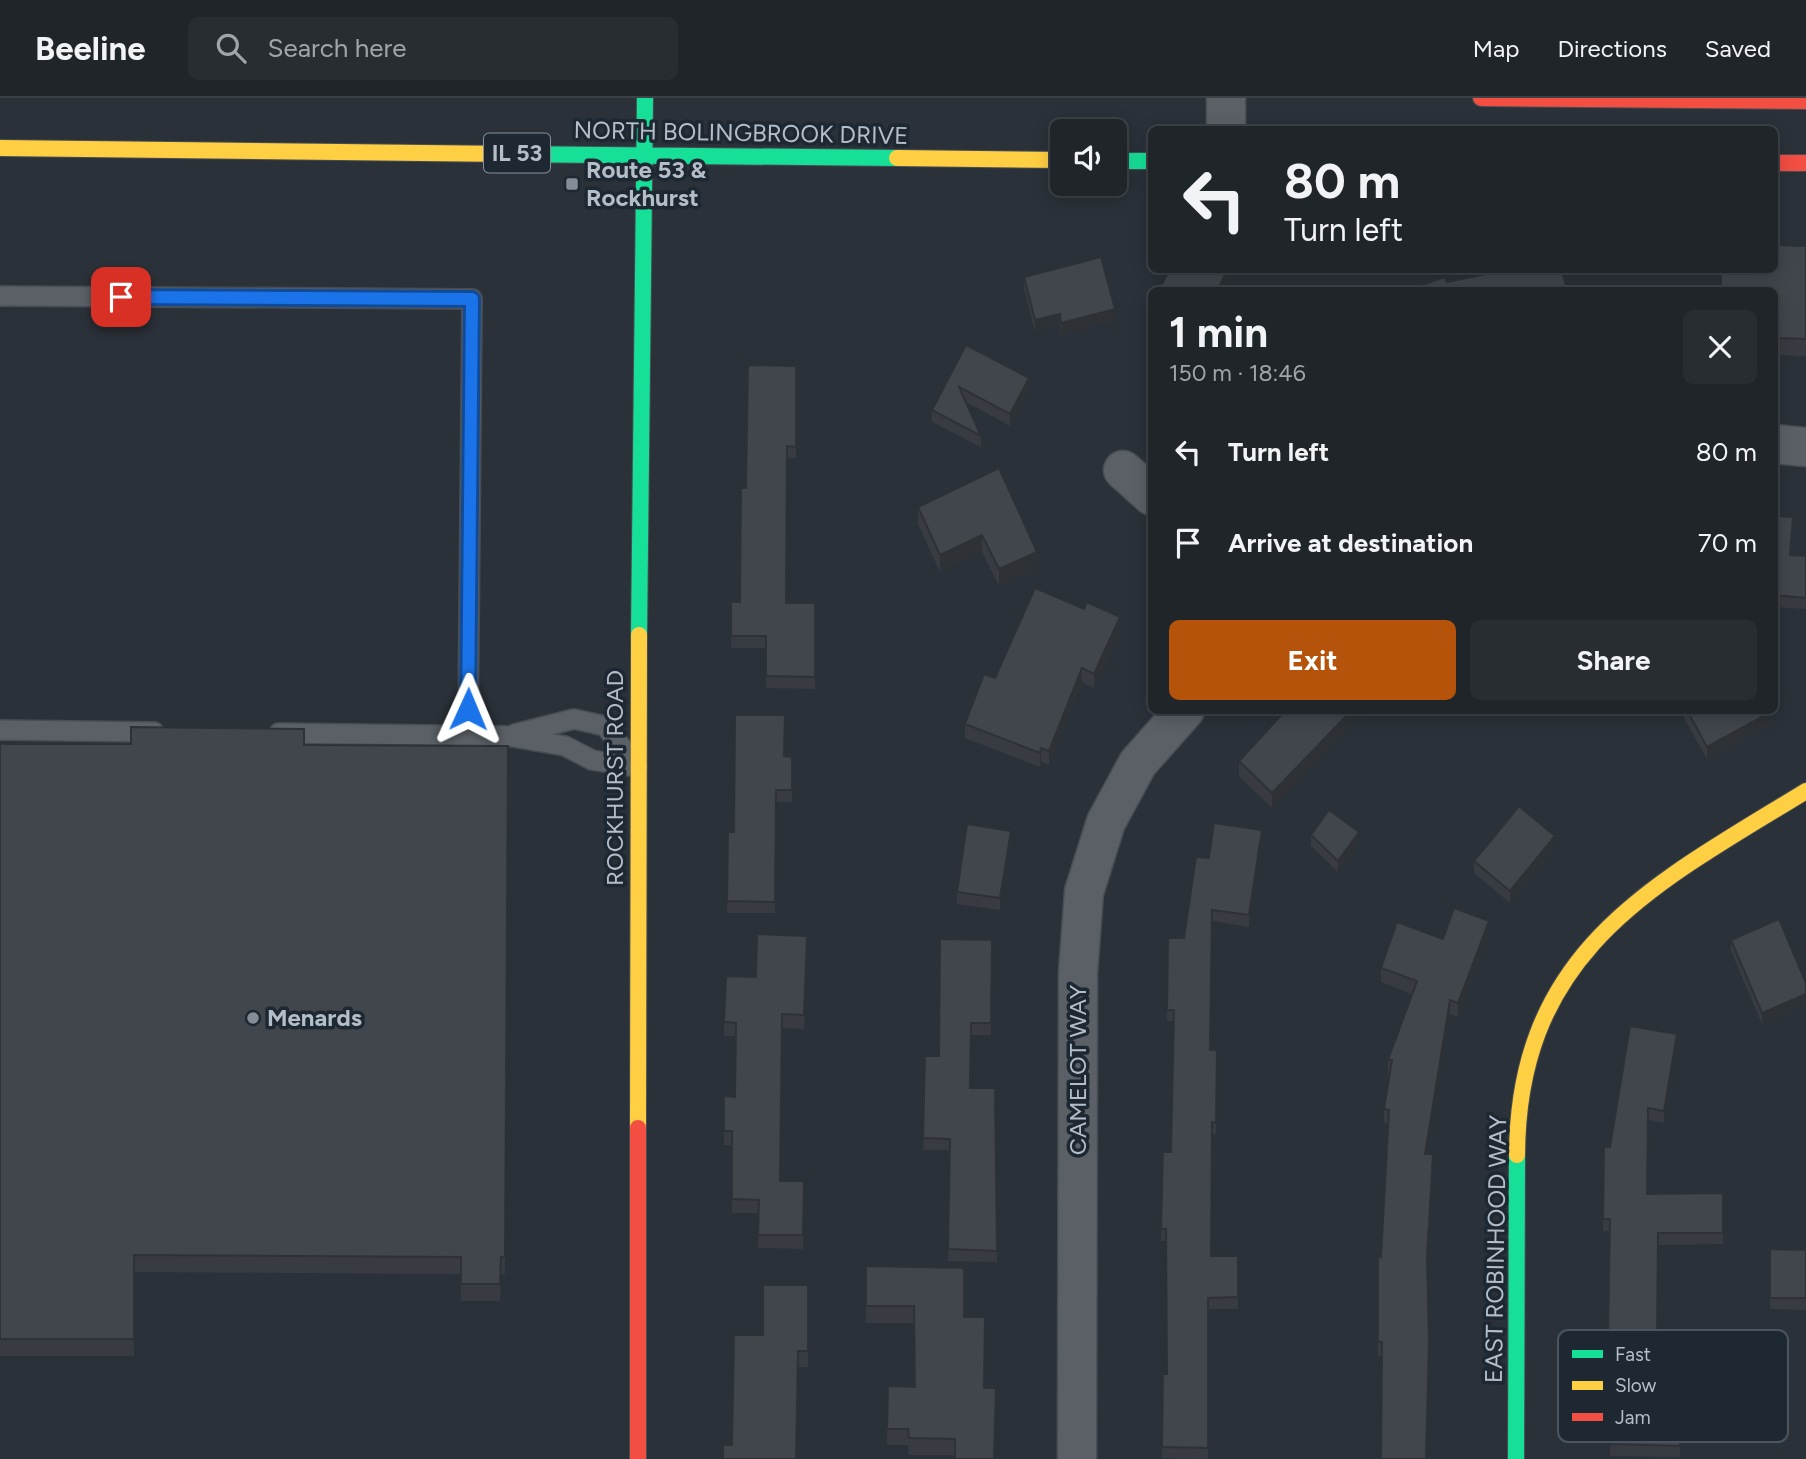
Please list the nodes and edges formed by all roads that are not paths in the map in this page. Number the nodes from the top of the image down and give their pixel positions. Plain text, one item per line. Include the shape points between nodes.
1 (645, 98) edge
2 (1226, 98) edge
3 (1480, 98) edge
4 (1806, 101) edge
5 (1226, 126) edge
6 (0, 148) edge
7 (644, 154) junction
8 (1050, 160) edge
9 (1127, 161) edge
10 (1148, 161) edge
11 (1778, 163) edge
12 (1806, 163) edge
13 (0, 296) edge
14 (1778, 444) edge
15 (1806, 447) edge
16 (1123, 470) dead end
17 (1148, 492) edge
18 (1181, 714) edge
19 (0, 730) edge
20 (180, 732) edge
21 (261, 733) edge
22 (468, 736) junction
23 (507, 736) junction
24 (638, 767) junction
25 (1806, 792) edge
26 (638, 1459) edge
27 (1077, 1459) edge
28 (1516, 1459) edge

1 - 7 street, ROCKHURST ROAD
2 - 5 street
3 - 4 street
6 - 7 street, NORTH BOLINGBROOK DRIVE / IL 53
7 - 8 street, NORTH BOLINGBROOK DRIVE / IL 53
7 - 24 street, ROCKHURST ROAD
9 - 10 street
11 - 12 street
13 - 22 lane via 472,299
14 - 15 street
16 - 17 street
18 - 27 street, CAMELOT WAY via 1138,763 1106,822 1084,892 1078,973
19 - 20 lane
21 - 22 lane
22 - 23 lane
23 - 24 lane via 565,746 592,760
23 - 24 lane via 574,719 594,723 605,726
24 - 26 street, ROCKHURST ROAD
25 - 28 street, EAST ROBINHOOD WAY via 1663,879 1605,928 1566,974 1532,1049 1517,1122

